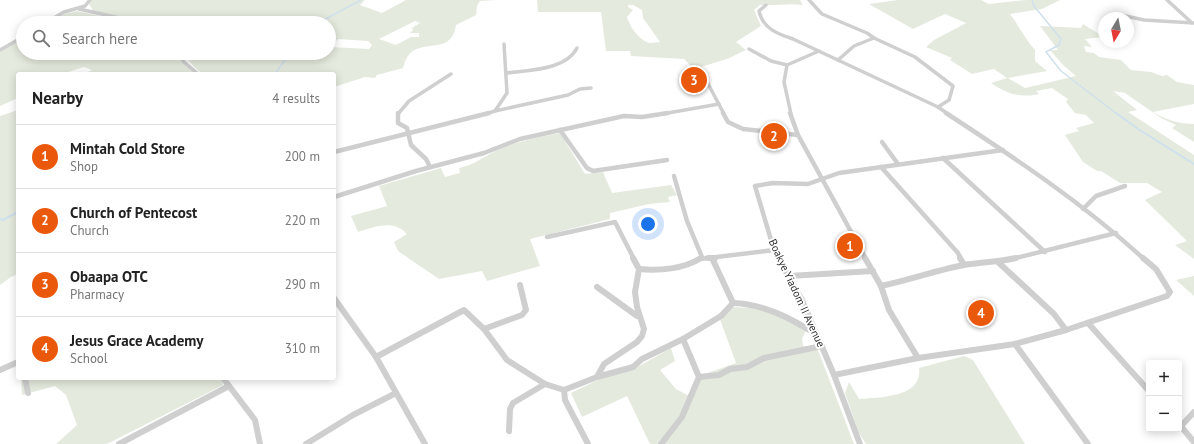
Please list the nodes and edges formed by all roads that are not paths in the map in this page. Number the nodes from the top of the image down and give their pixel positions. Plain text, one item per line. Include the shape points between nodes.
1 (90, 0) edge
2 (809, 0) edge
3 (1168, 0) edge
4 (87, 5) junction
5 (766, 5) dead end
6 (79, 8) junction
7 (89, 11) junction
8 (57, 16) edge
9 (111, 16) edge
10 (1134, 18) edge
11 (1193, 23) edge
12 (874, 38) junction
13 (16, 40) edge
14 (504, 44) dead end
15 (577, 48) dead end
16 (749, 49) dead end
17 (0, 50) edge
18 (819, 51) junction
19 (183, 60) edge
20 (838, 60) junction
21 (787, 66) junction
22 (196, 72) edge
23 (507, 73) junction
24 (451, 74) dead end
25 (705, 78) dead end
26 (591, 88) dead end
27 (719, 104) junction
28 (938, 107) junction
29 (495, 111) junction
30 (560, 130) junction
31 (409, 133) junction
32 (798, 135) junction
33 (882, 142) dead end
34 (1003, 150) junction
35 (336, 151) edge
36 (943, 158) junction
37 (667, 160) dead end
38 (898, 164) junction
39 (430, 167) junction
40 (881, 167) junction
41 (674, 176) dead end
42 (824, 180) junction
43 (1125, 186) dead end
44 (336, 196) edge
45 (1083, 209) junction
46 (1116, 233) junction
47 (547, 237) dead end
48 (774, 250) junction
49 (1045, 252) junction
50 (702, 257) junction
51 (712, 258) junction
52 (998, 262) junction
53 (964, 265) junction
54 (639, 269) junction
55 (873, 272) junction
56 (789, 276) junction
57 (520, 285) dead end
58 (881, 286) junction
59 (597, 287) dead end
60 (336, 301) edge
61 (732, 303) junction
62 (637, 316) junction
63 (1088, 323) junction
64 (484, 329) junction
65 (1066, 330) junction
66 (817, 334) junction
67 (683, 339) junction
68 (1015, 344) junction
69 (822, 346) junction
70 (376, 357) junction
71 (918, 358) junction
72 (16, 363) edge
73 (0, 370) edge
74 (834, 375) junction
75 (597, 377) junction
76 (699, 377) junction
77 (25, 380) edge
78 (224, 380) edge
79 (545, 384) junction
80 (229, 386) junction
81 (1146, 388) edge
82 (564, 390) junction
83 (28, 393) dead end
84 (396, 393) junction
85 (1194, 412) edge
86 (1182, 423) edge
87 (1182, 427) edge
88 (509, 431) dead end
89 (1194, 442) edge
90 (119, 444) edge
91 (260, 444) edge
92 (306, 444) edge
93 (425, 444) edge
94 (588, 444) edge
95 (661, 444) edge
96 (860, 444) edge
97 (1088, 444) edge

1 - 4 street
2 - 12 street via 822,14
3 - 11 street
4 - 6 street
4 - 7 street
5 - 18 street via 759,11 767,27 775,33
6 - 7 street
6 - 8 street
7 - 9 street
10 - 11 street
12 - 20 street via 854,46
12 - 28 street via 915,57 954,86 949,100
13 - 17 street
14 - 23 street
15 - 23 street via 571,58 559,63
16 - 21 street
18 - 20 street
18 - 21 street
19 - 22 street
20 - 28 street
21 - 32 street via 784,82
23 - 29 street via 507,92
24 - 31 street via 403,106 397,122 404,125
25 - 27 street
26 - 29 street
27 - 30 street via 642,117 624,116
27 - 32 street via 728,122 734,126 748,130
28 - 34 street
29 - 31 street
30 - 37 street via 587,168 593,171
30 - 39 street via 516,140 484,153
31 - 35 street
31 - 39 street via 412,145
32 - 42 street
33 - 38 street
34 - 36 street
34 - 45 street
36 - 38 street
36 - 49 street
38 - 40 street
39 - 44 street
40 - 42 street via 840,173
40 - 53 street via 958,253
41 - 50 street via 687,221
42 - 48 street, Boakye Yiadom II Avenue via 804,184 773,183 755,186
42 - 55 street
43 - 45 street via 1096,196
45 - 46 street
46 - 49 street
46 - 63 street via 1156,269 1170,292 1167,296
47 - 54 street via 616,222
48 - 51 street
48 - 56 street, Boakye Yiadom II Avenue
49 - 52 street
50 - 51 street
50 - 54 street via 693,263 680,266
51 - 61 street
52 - 53 street
52 - 65 street via 1054,314
53 - 58 street
54 - 62 street via 635,280
55 - 56 street
55 - 58 street
56 - 66 street, Boakye Yiadom II Avenue
57 - 64 street via 526,310 522,315
58 - 71 street via 889,310
59 - 62 street via 625,310
60 - 70 street
61 - 66 street via 749,302 767,308
61 - 67 street via 720,316
62 - 75 street via 644,328 642,336 604,364
63 - 65 street
63 - 81 street
64 - 70 street via 464,310
64 - 79 street via 507,360
65 - 68 street
66 - 69 street, Boakye Yiadom II Avenue
67 - 75 street via 642,359 633,367
67 - 76 street
68 - 71 street
68 - 97 street
69 - 74 street, Boakye Yiadom II Avenue
69 - 76 street via 764,358 719,375
70 - 84 street
71 - 74 street
72 - 73 street
74 - 96 street, Boakye Yiadom II Avenue
75 - 82 street
76 - 95 street via 682,417
77 - 83 street
78 - 80 street
79 - 82 street
79 - 88 street via 513,403 510,409
80 - 90 street
80 - 91 street via 256,420
82 - 94 street via 565,400
84 - 92 street
84 - 93 street
85 - 86 street
87 - 89 street

